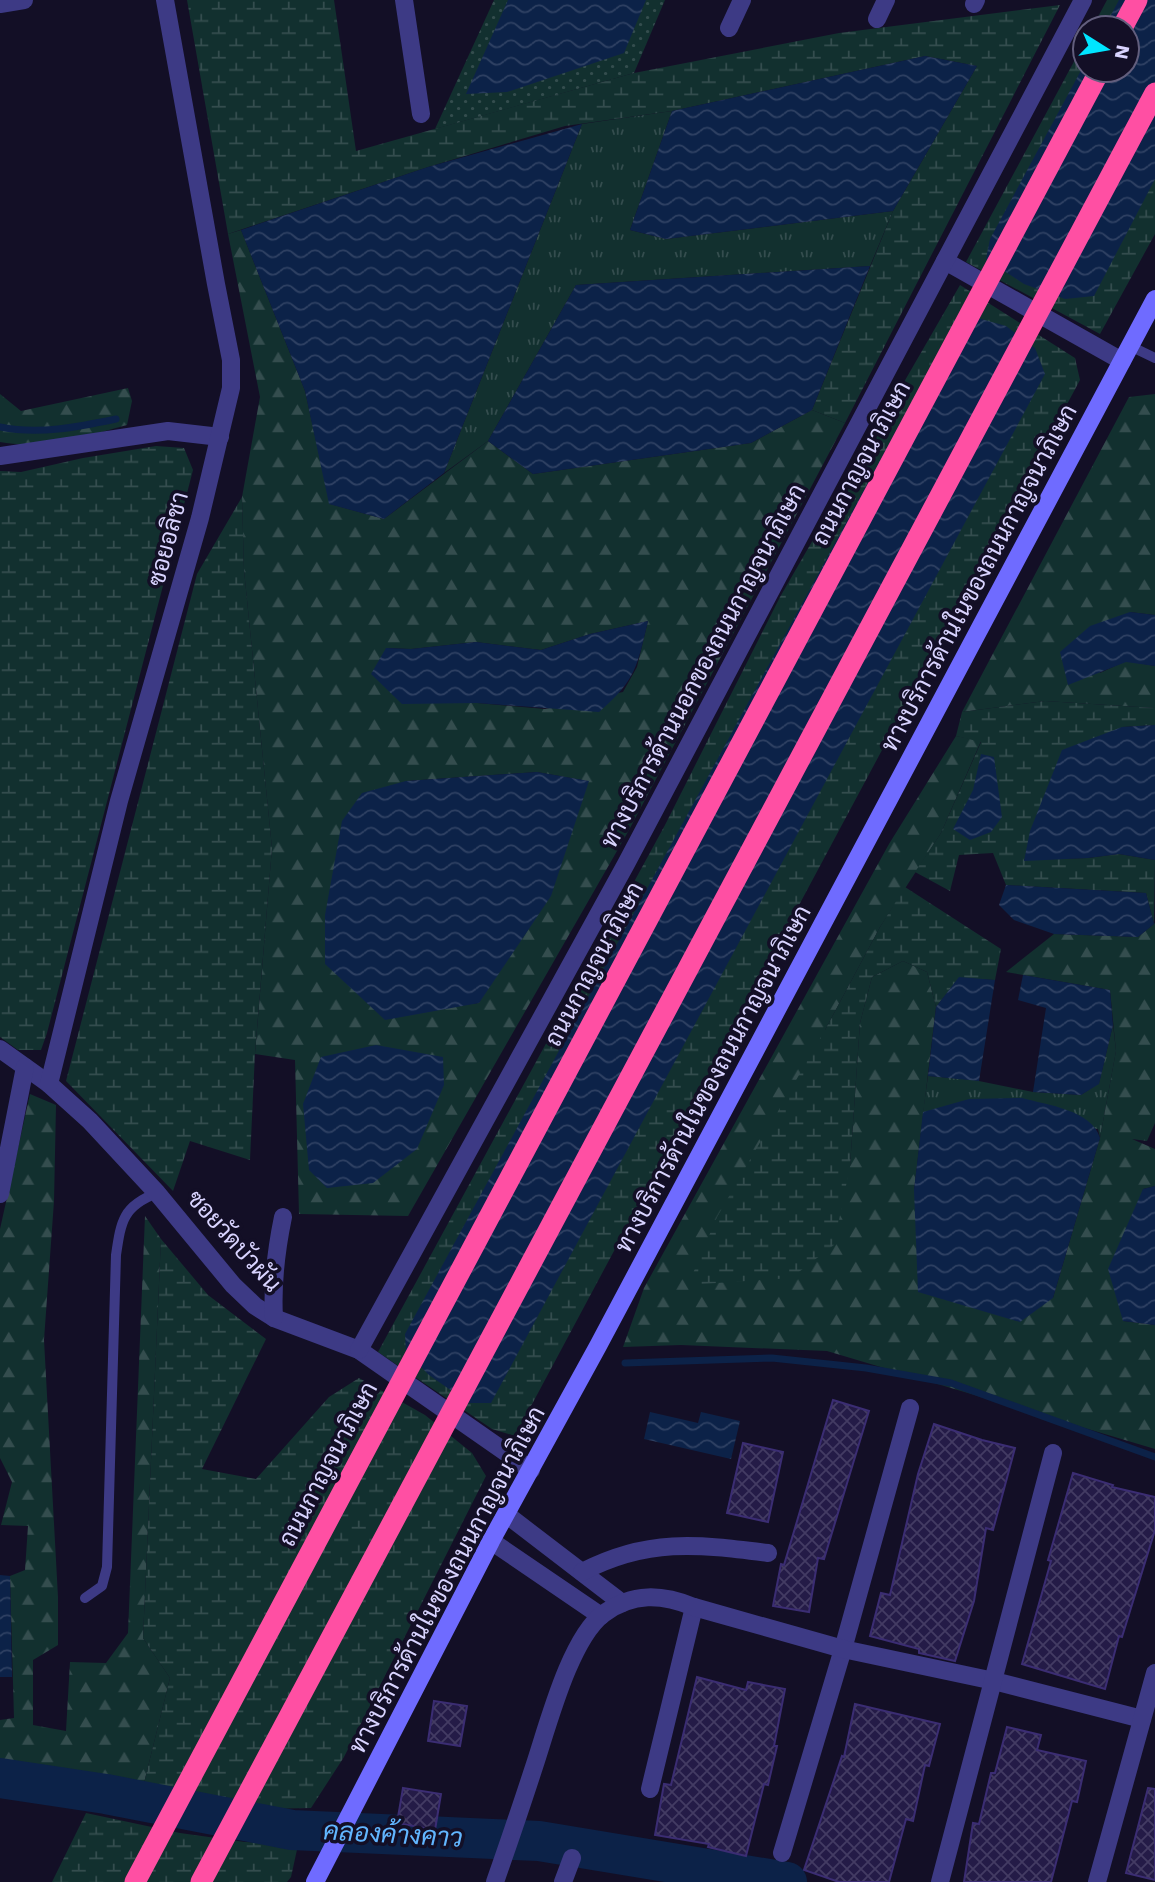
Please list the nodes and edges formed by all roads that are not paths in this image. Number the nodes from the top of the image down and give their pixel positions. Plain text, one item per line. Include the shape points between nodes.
1 (22, 0) edge
2 (165, 0) edge
3 (742, 0) edge
4 (886, 0) edge
5 (1083, 0) edge
6 (409, 2) edge
7 (0, 4) edge
8 (877, 19) dead end
9 (729, 28) dead end
10 (1093, 84) edge
11 (1155, 93) edge
12 (421, 114) dead end
13 (945, 261) junction
14 (1155, 299) edge
15 (1126, 353) junction
16 (1155, 358) edge
17 (220, 437) junction
18 (0, 456) edge
19 (0, 1049) edge
20 (25, 1067) junction
21 (48, 1084) junction
22 (157, 1193) junction
23 (0, 1194) edge
24 (283, 1217) dead end
25 (274, 1318) junction
26 (359, 1350) junction
27 (910, 1408) dead end
28 (1054, 1453) dead end
29 (531, 1470) junction
30 (507, 1515) junction
31 (491, 1541) junction
32 (768, 1553) dead end
33 (582, 1572) junction
34 (85, 1598) dead end
35 (622, 1603) junction
36 (694, 1607) junction
37 (601, 1616) junction
38 (843, 1649) junction
39 (1155, 1673) edge
40 (994, 1681) junction
41 (1145, 1730) edge
42 (650, 1789) dead end
43 (782, 1853) dead end
44 (572, 1858) dead end
45 (318, 1876) edge
46 (135, 1882) edge
47 (201, 1882) edge
48 (495, 1882) edge
49 (563, 1882) edge
50 (940, 1882) edge
51 (1097, 1882) edge

1 - 7 street
2 - 17 street, ซอยอลิชา via 231,360 231,388
3 - 9 street
4 - 8 street
5 - 13 street, ทางบริการด้านนอกของถนนกาญจนาภิเษก
6 - 12 street
10 - 46 highway, ถนนกาญจนาภิเษก, bridge
11 - 47 highway, bridge
13 - 15 street
13 - 26 street, ทางบริการด้านนอกของถนนกาญจนาภิเษก via 633,852
14 - 15 main road, ทางบริการด้านในของถนนกาญจนาภิเษก
15 - 16 lane
15 - 29 main road, ทางบริการด้านในของถนนกาญจนาภิเษก
17 - 18 street via 168,432
17 - 21 street, ซอยอลิชา via 119,801
19 - 20 street, ซอยวัดบัวผัน
20 - 21 street, ซอยวัดบัวผัน
20 - 23 street
21 - 22 street, ซอยวัดบัวผัน via 90,1121
22 - 25 street, ซอยวัดบัวผัน via 233,1284
22 - 34 lane via 140,1199 121,1223 116,1255 107,1567 102,1586
24 - 25 street via 272,1288
25 - 26 street, ซอยวัดบัวผัน
26 - 29 street, ซอยวัดบัวผัน
27 - 38 street
28 - 40 street
29 - 30 main road, ทางบริการด้านในของถนนกาญจนาภิเษก
30 - 31 main road, ทางบริการด้านในของถนนกาญจนาภิเษก
30 - 33 street
31 - 37 street
31 - 45 main road, ทางบริการด้านในของถนนกาญจนาภิเษก
32 - 33 street via 678,1545 608,1558
33 - 35 street
35 - 36 street via 655,1596
35 - 37 street
36 - 38 street
36 - 42 street
37 - 48 street via 579,1646 562,1682
38 - 40 street
38 - 43 street
39 - 41 street
40 - 41 street
40 - 50 street
41 - 51 street
44 - 49 street

